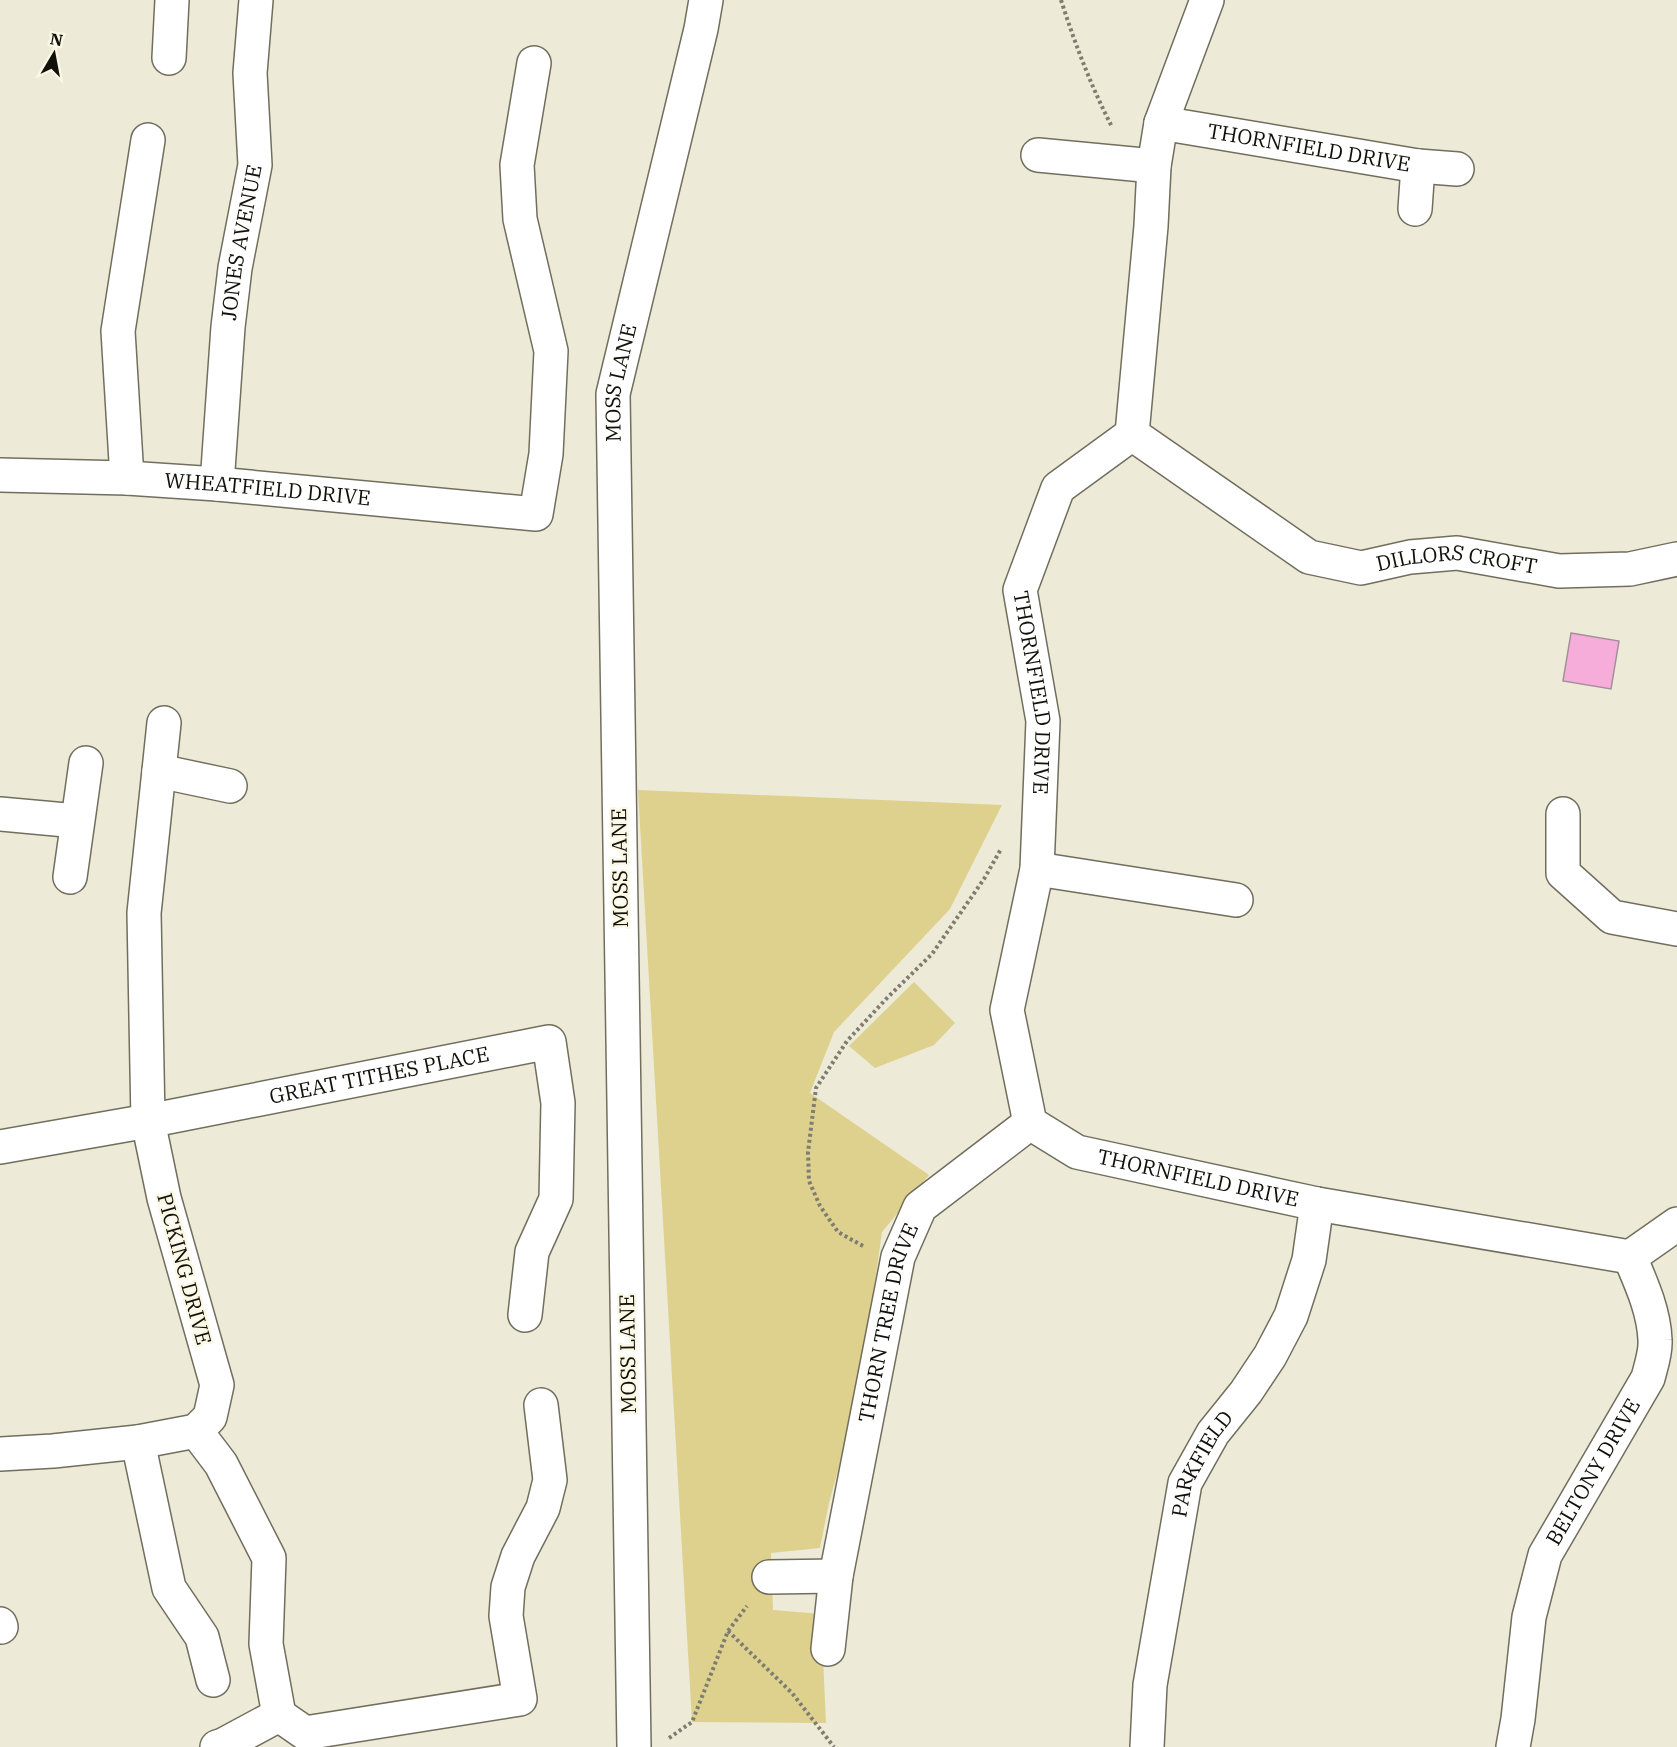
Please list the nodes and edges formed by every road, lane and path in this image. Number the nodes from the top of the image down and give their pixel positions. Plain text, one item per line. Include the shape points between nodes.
1 (172, 0) edge
2 (256, 0) edge
3 (706, 0) edge
4 (1061, 0) edge
5 (1207, 0) edge
6 (170, 58) dead end
7 (534, 63) dead end
8 (1161, 123) junction
9 (148, 140) dead end
10 (1038, 154) dead end
11 (1120, 162) junction
12 (1154, 166) junction
13 (1418, 166) junction
14 (1457, 169) dead end
15 (1415, 209) dead end
16 (1132, 434) junction
17 (0, 475) edge
18 (127, 477) junction
19 (217, 484) junction
20 (1677, 559) edge
21 (164, 723) dead end
22 (86, 763) dead end
23 (159, 771) junction
24 (230, 786) dead end
25 (0, 814) edge
26 (1563, 814) dead end
27 (77, 821) junction
28 (1004, 842) dead end
29 (1037, 869) junction
30 (70, 877) dead end
31 (1236, 900) dead end
32 (1677, 930) edge
33 (148, 1121) junction
34 (1030, 1124) junction
35 (0, 1147) edge
36 (1317, 1204) junction
37 (1677, 1224) edge
38 (898, 1257) junction
39 (1630, 1257) junction
40 (525, 1315) dead end
41 (541, 1405) dead end
42 (203, 1424) junction
43 (138, 1442) junction
44 (0, 1454) edge
45 (769, 1576) joint
46 (836, 1576) junction
47 (728, 1631) junction
48 (828, 1649) dead end
49 (213, 1680) dead end
50 (279, 1715) junction
51 (649, 1744) edge
52 (217, 1747) edge
53 (834, 1747) edge
54 (1147, 1747) edge
55 (1513, 1747) edge

1 - 6 street
2 - 19 street, JONES AVENUE via 250,73 255,165 228,327
3 - 51 street, MOSS LANE via 613,394
4 - 11 path via 1074,43 1114,131
5 - 8 street
7 - 19 street, WHEATFIELD DRIVE via 517,165 520,219 550,351 546,454 536,514
8 - 12 street
8 - 13 street, THORNFIELD DRIVE
9 - 18 street via 118,332
10 - 11 street
11 - 12 street
12 - 16 street
13 - 14 street, THORNFIELD DRIVE
13 - 15 street
16 - 20 street, DILLORS CROFT via 1309,557 1361,568 1410,557 1457,553 1560,571 1630,569
16 - 29 street, THORNFIELD DRIVE via 1058,488 1020,590 1043,721
17 - 18 street, WHEATFIELD DRIVE
18 - 19 street, WHEATFIELD DRIVE
21 - 23 street, PICKING DRIVE
22 - 27 street
23 - 24 street
23 - 33 street, PICKING DRIVE via 144,913
25 - 27 street
26 - 32 street via 1563,873 1612,917
27 - 30 street
28 - 38 path via 984,879 932,954 848,1041 816,1088 808,1152 809,1181 820,1206 838,1232 866,1247
29 - 31 street
29 - 34 street, THORNFIELD DRIVE via 1007,1010
33 - 35 street
33 - 40 street, GREAT TITHES PLACE via 549,1042 558,1103 555,1199 531,1252
33 - 42 street, PICKING DRIVE via 164,1198 217,1385
34 - 36 street, THORNFIELD DRIVE via 1077,1152
34 - 38 street, THORN TREE DRIVE via 920,1207
36 - 39 street, THORNFIELD DRIVE
36 - 54 street, PARKFIELD via 1309,1260 1291,1316 1270,1356 1214,1432 1185,1482 1150,1685
37 - 39 street
38 - 46 street, THORN TREE DRIVE
39 - 55 street, BELTONY DRIVE via 1653,1321 1653,1359 1648,1378 1545,1555 1529,1617
41 - 50 street via 550,1480 543,1509 518,1556 507,1587 506,1616 520,1699 304,1733
42 - 43 street
42 - 50 street via 268,1558 266,1644
43 - 44 street
43 - 49 street via 169,1588 202,1637
45 - 46 street
45 - 47 path
46 - 48 street, THORN TREE DRIVE
47 - 51 path via 692,1722
47 - 53 path via 792,1693
50 - 52 street

